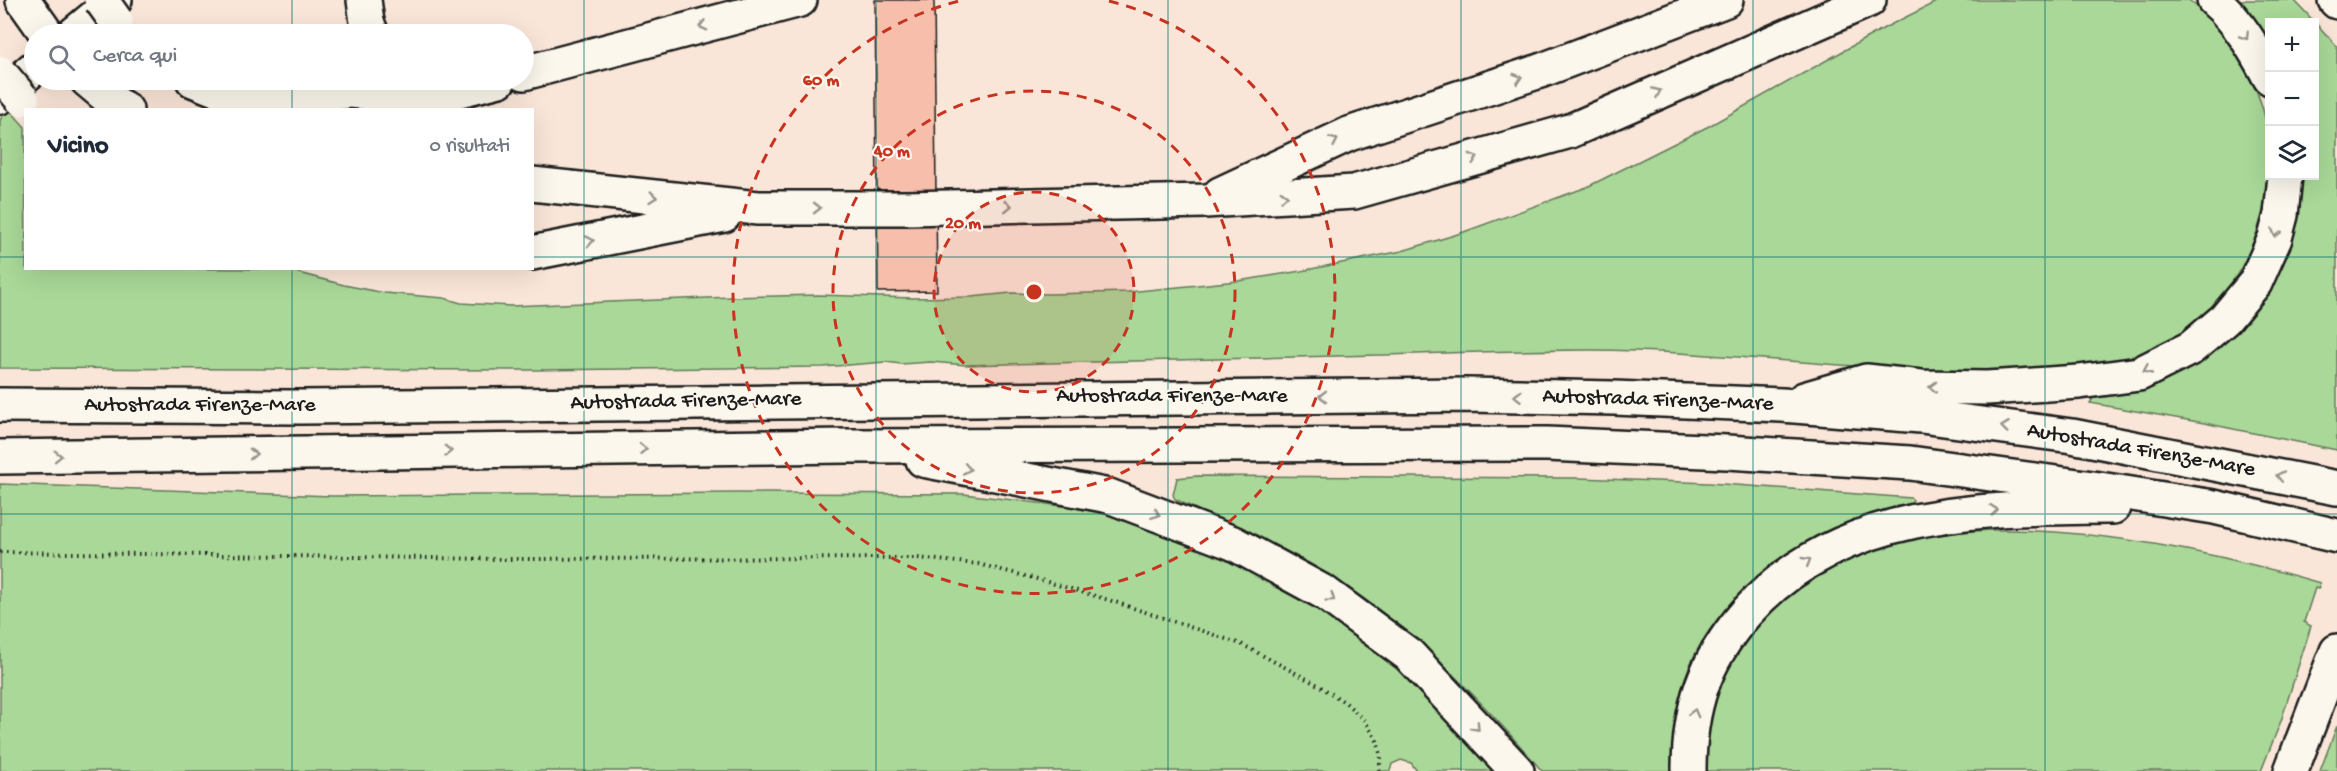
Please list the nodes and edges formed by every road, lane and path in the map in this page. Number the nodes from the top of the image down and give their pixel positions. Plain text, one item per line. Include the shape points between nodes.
1 (22, 0) edge
2 (363, 0) edge
3 (800, 0) edge
4 (1726, 0) edge
5 (1869, 0) edge
6 (2214, 0) edge
7 (115, 14) edge
8 (40, 24) edge
9 (94, 24) edge
10 (368, 24) edge
11 (534, 70) edge
12 (2266, 72) edge
13 (0, 73) edge
14 (99, 90) edge
15 (218, 90) edge
16 (445, 90) edge
17 (413, 96) edge
18 (19, 102) edge
19 (123, 108) edge
20 (2285, 180) edge
21 (534, 184) edge
22 (1205, 201) junction
23 (759, 208) junction
24 (534, 253) edge
25 (0, 405) edge
26 (1782, 405) junction
27 (847, 446) junction
28 (0, 457) edge
29 (2337, 488) edge
30 (2214, 507) junction
31 (2337, 536) edge
32 (0, 552) edge
33 (2337, 651) edge
34 (1379, 771) edge
35 (1517, 771) edge
36 (1689, 771) edge
37 (2291, 771) edge

1 - 8 main road
2 - 10 main road
3 -> 11 main road
22 -> 4 main road via 1349,134 1540,70
22 -> 5 main road via 1354,192 1570,131
6 -> 12 main road via 2239,27
7 - 9 main road
13 - 18 main road, bridge
14 - 19 main road
15 - 17 main road via 238,98 350,91
16 - 17 main road
20 -> 26 main road via 2275,238 2255,284 2226,320 2191,348 2139,374 1987,388 1866,381
21 -> 23 main road
23 -> 22 main road
24 -> 23 main road
26 -> 25 main road, Autostrada Firenze-Mare via 1467,395 302,407
29 -> 26 main road, Autostrada Firenze-Mare via 2072,436 1922,416
28 -> 27 main road, Autostrada Firenze-Mare
27 - 30 main road, Autostrada Firenze-Mare via 1547,444 1715,451 1910,463
27 -> 35 main road via 1109,496 1233,543 1325,593 1409,655
30 - 31 main road, Autostrada Firenze-Mare
36 -> 30 main road via 1692,722 1719,646 1765,592 1826,550 1860,535 1957,514 2050,508
32 - 34 path via 496,559 917,558 978,564 1109,600 1241,644 1346,703 1365,721 1377,741
33 - 37 main road

